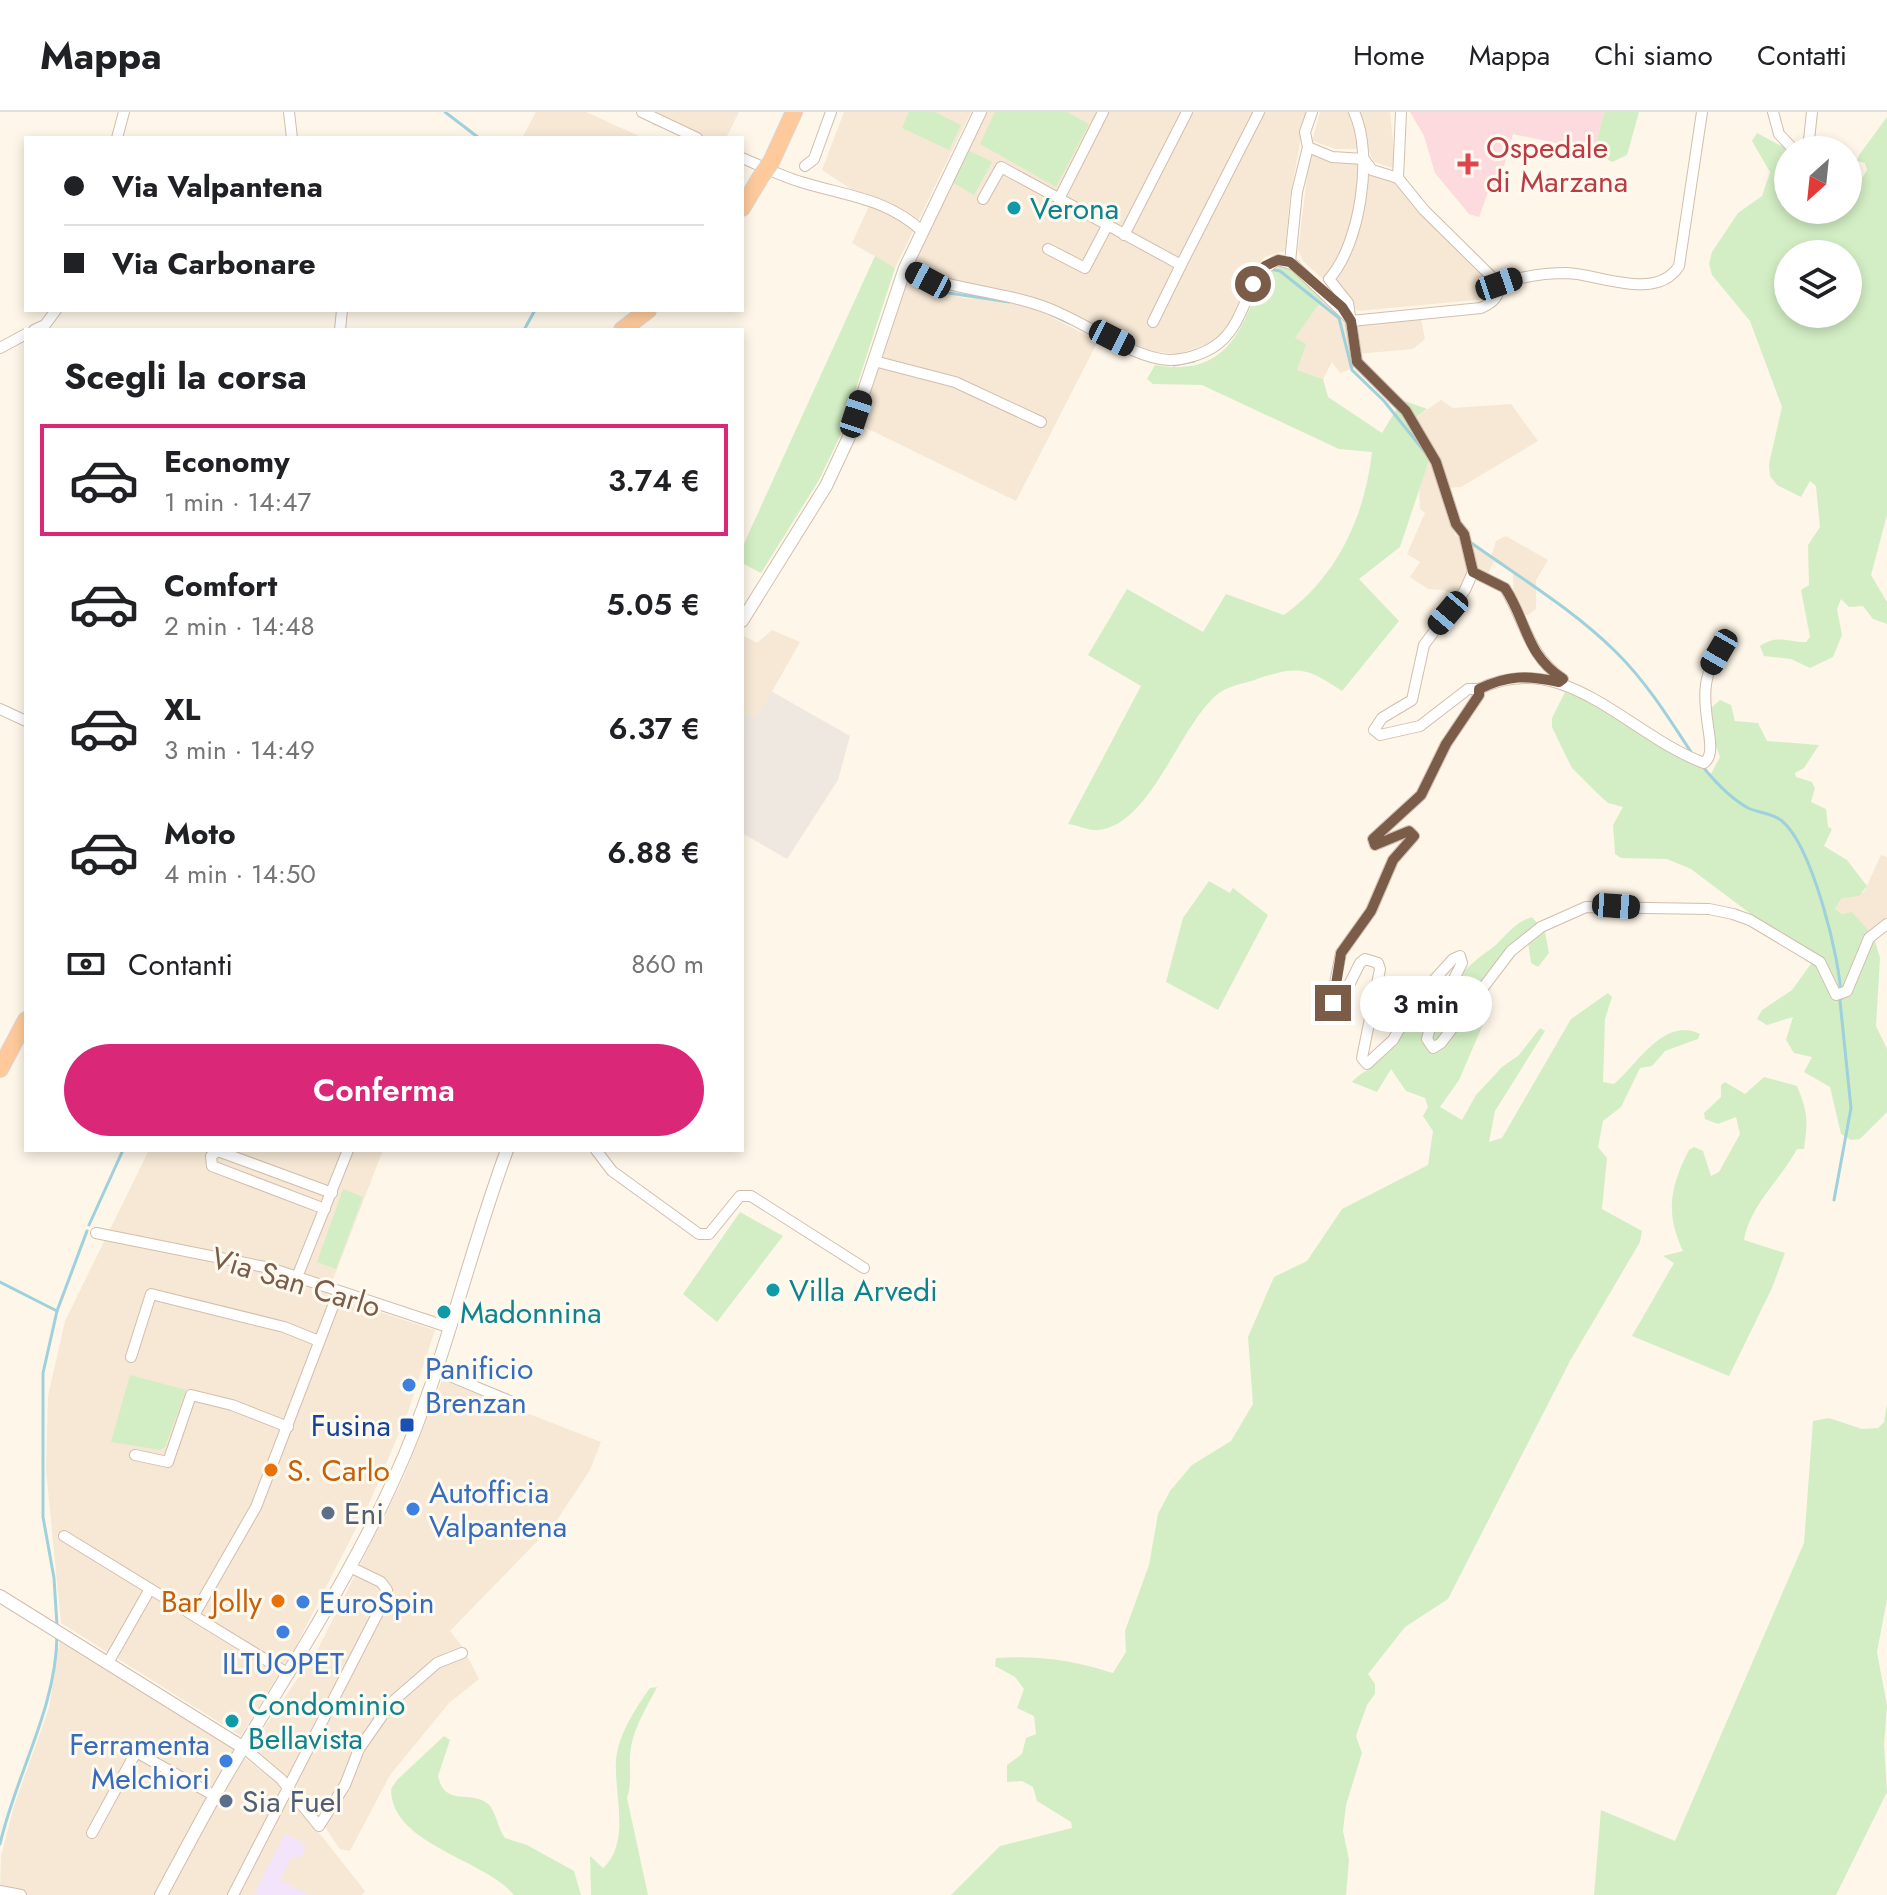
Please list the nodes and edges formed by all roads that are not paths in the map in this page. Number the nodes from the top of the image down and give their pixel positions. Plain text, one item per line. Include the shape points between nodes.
1 (124, 112) edge
2 (289, 112) edge
3 (642, 112) edge
4 (794, 112) edge
5 (831, 112) edge
6 (980, 112) edge
7 (1103, 112) edge
8 (1187, 112) edge
9 (1259, 112) edge
10 (1312, 112) edge
11 (1354, 112) edge
12 (1401, 112) edge
13 (1702, 112) edge
14 (1773, 112) edge
15 (1812, 112) edge
16 (118, 136) edge
17 (292, 136) edge
18 (693, 136) edge
19 (1308, 147) junction
20 (744, 159) edge
21 (1364, 159) junction
22 (805, 166) dead end
23 (1398, 178) junction
24 (983, 199) dead end
25 (1059, 199) junction
26 (744, 205) edge
27 (1107, 226) junction
28 (922, 231) junction
29 (1124, 235) junction
30 (1048, 249) dead end
31 (1290, 262) junction
32 (1181, 265) junction
33 (905, 268) junction
34 (1499, 284) junction
35 (55, 312) edge
36 (645, 312) edge
37 (1351, 321) junction
38 (1153, 322) dead end
39 (38, 328) edge
40 (625, 328) edge
41 (24, 335) edge
42 (0, 348) edge
43 (874, 361) junction
44 (1041, 422) dead end
45 (1473, 572) junction
46 (744, 618) edge
47 (1730, 642) dead end
48 (1559, 682) junction
49 (1479, 689) junction
50 (0, 709) edge
51 (24, 720) edge
52 (1887, 924) edge
53 (24, 1024) edge
54 (0, 1069) edge
55 (217, 1152) edge
56 (221, 1152) edge
57 (347, 1152) edge
58 (506, 1152) edge
59 (598, 1152) edge
60 (332, 1193) junction
61 (325, 1209) junction
62 (96, 1233) dead end
63 (864, 1268) dead end
64 (297, 1277) junction
65 (338, 1293) junction
66 (448, 1327) junction
67 (319, 1341) junction
68 (131, 1357) dead end
69 (435, 1370) junction
70 (517, 1404) dead end
71 (288, 1427) junction
72 (135, 1455) dead end
73 (64, 1536) dead end
74 (350, 1567) junction
75 (150, 1589) junction
76 (0, 1596) edge
77 (194, 1615) junction
78 (462, 1653) dead end
79 (109, 1661) junction
80 (289, 1674) junction
81 (244, 1748) junction
82 (288, 1787) junction
83 (215, 1796) junction
84 (92, 1833) dead end
85 (0, 1891) edge
86 (21, 1895) edge
87 (161, 1895) edge
88 (233, 1895) edge

1 - 16 street
2 - 17 street
3 - 18 street
4 - 26 highway, bridge
5 - 22 street via 814,159
6 - 28 street
7 - 25 street
8 - 29 street
9 - 32 street
10 - 19 street via 1305,132
11 - 21 street
12 - 23 street
13 - 34 street via 1674,274 1644,283 1568,273
14 - 15 street via 1779,134 1793,149 1804,148 1809,140
19 - 21 street via 1332,157
19 - 31 street
20 - 28 street via 799,182 890,206
21 - 23 street via 1372,170
21 - 37 street via 1349,249 1329,279 1348,303
23 - 34 street
24 - 25 street via 1001,167
25 - 27 street
27 - 29 street
27 - 30 street via 1085,268
28 - 33 street
29 - 32 street
31 - 33 street via 1265,266 1228,337 1194,356 1168,360 1024,299 948,286
31 - 37 street
32 - 38 street
33 - 43 street
34 - 37 street via 1499,294 1481,308
35 - 39 street
36 - 40 highway
37 - 45 street via 1357,362 1406,411 1436,462
41 - 42 street
43 - 44 street via 955,382
43 - 46 street via 826,486
45 - 48 street via 1505,588 1527,640 1563,679
45 - 49 street via 1424,645 1412,700 1382,718 1374,730 1380,735 1420,726 1468,689
47 - 48 street via 1706,674 1704,703 1713,749 1704,763
48 - 49 street via 1503,677
49 - 52 street via 1421,795 1373,839 1375,845 1409,831 1414,836 1387,870 1371,911 1341,953 1336,977 1332,998 1339,1005 1360,963 1378,963 1362,1058 1367,1064 1393,1040 1415,1001 1453,959 1460,956 1462,963 1431,1024 1427,1039 1433,1048 1511,951 1541,927 1586,907 1709,909 1742,917 1820,962 1836,995 1847,991 1869,938
50 - 51 street
53 - 54 highway
55 - 61 street via 211,1156 212,1166
56 - 60 street
57 - 60 street
58 - 66 street
59 - 63 street via 612,1171 699,1234 709,1234 740,1196 751,1196
60 - 61 street
61 - 64 street
62 - 64 street, Via San Carlo
64 - 65 street, Via San Carlo
65 - 66 street, Via San Carlo
65 - 67 street
66 - 69 street
67 - 68 street via 284,1327 151,1294
67 - 71 street
69 - 70 street
69 - 74 street via 396,1476
71 - 72 street via 191,1395 168,1462
71 - 77 street via 256,1507
73 - 75 street
74 - 80 street
74 - 82 street via 381,1582 387,1590 385,1599
75 - 77 street
75 - 79 street
76 - 79 street
77 - 80 street
78 - 82 street via 437,1663 391,1703 359,1749 345,1785 319,1826
79 - 81 street
80 - 81 street
81 - 82 street
81 - 83 street
82 - 88 street
83 - 84 street via 136,1752
83 - 87 street
85 - 86 street

